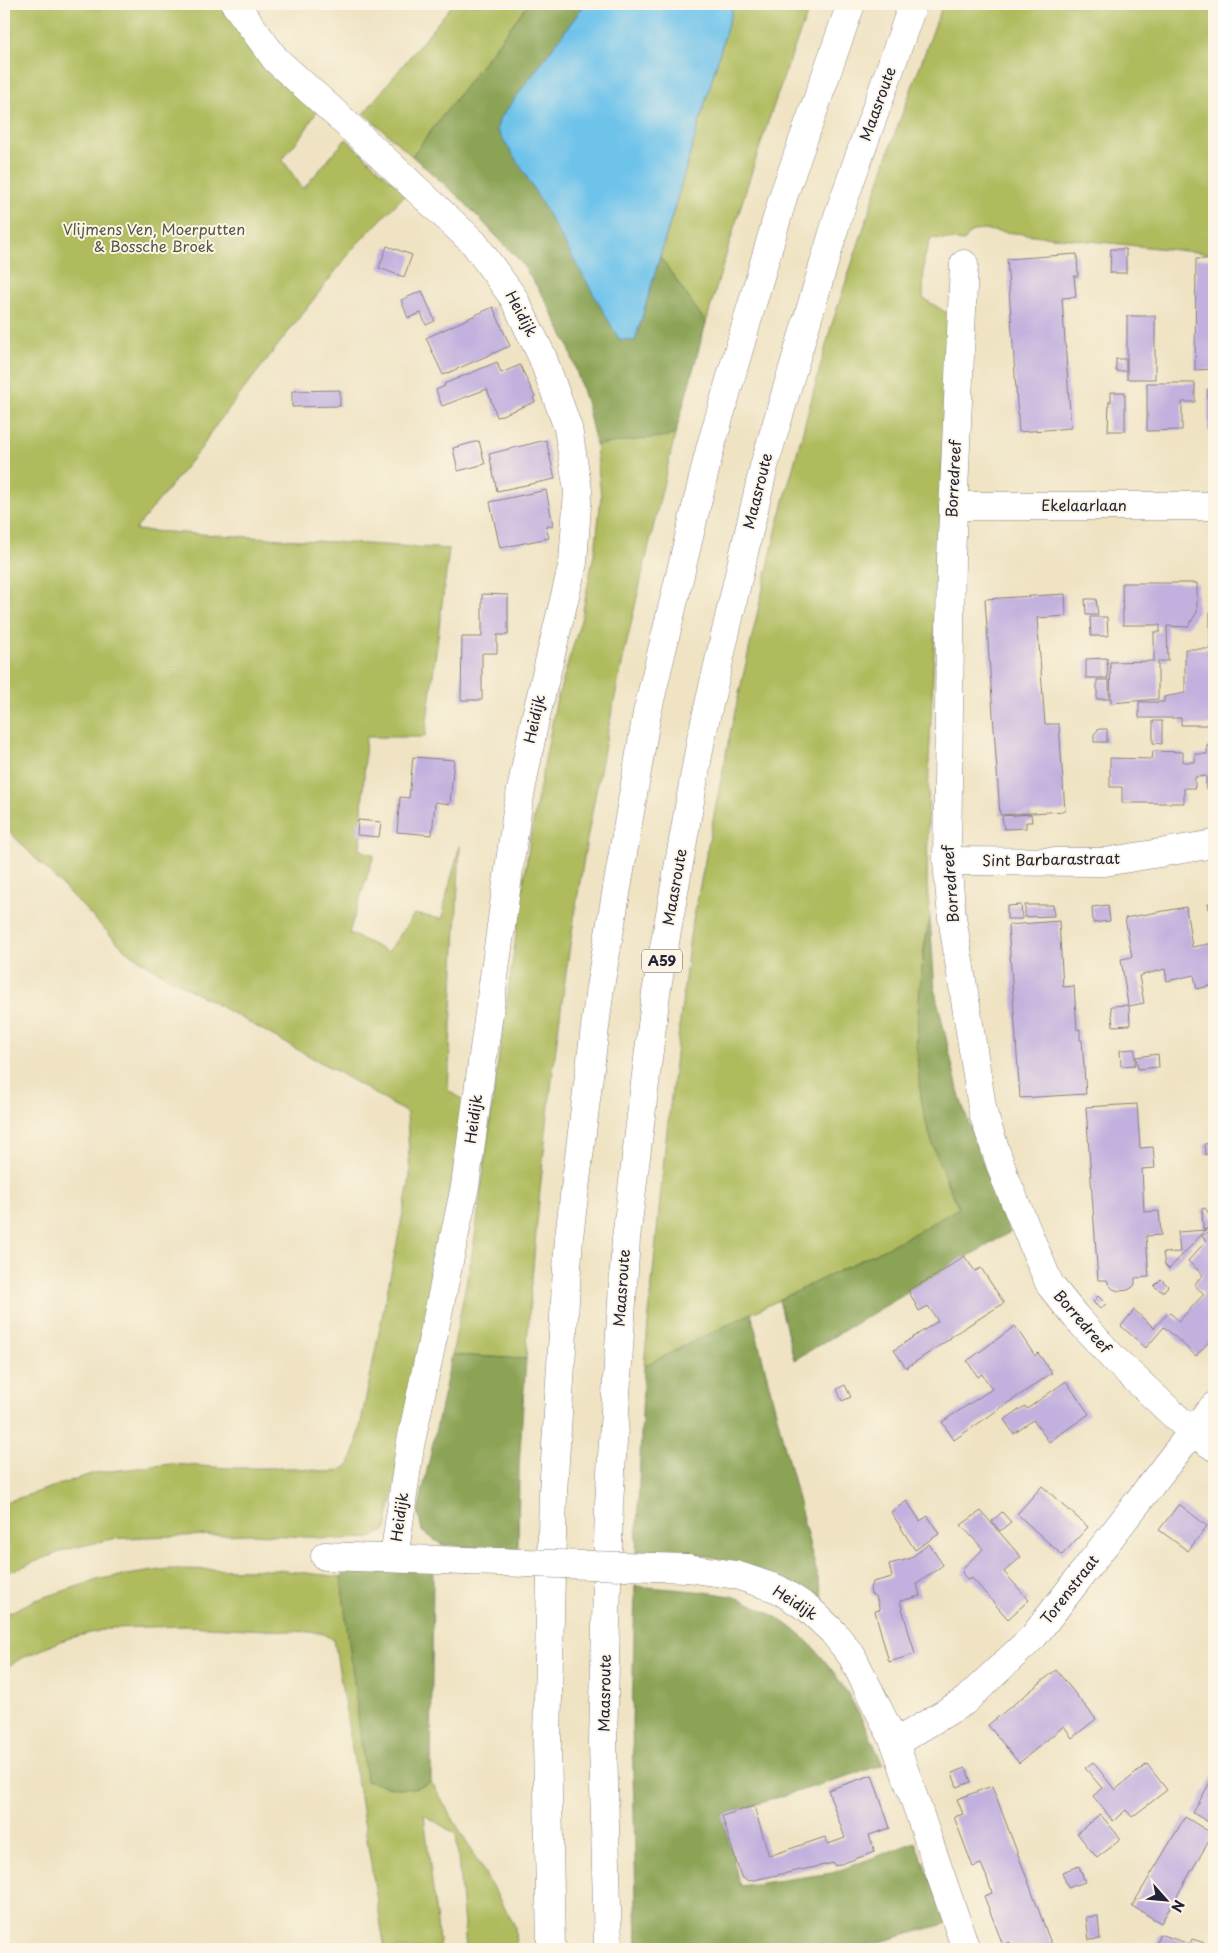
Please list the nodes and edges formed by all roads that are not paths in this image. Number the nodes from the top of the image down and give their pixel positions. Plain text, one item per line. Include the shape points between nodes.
1 (235, 4) edge
2 (851, 4) edge
3 (913, 4) edge
4 (964, 264) dead end
5 (953, 506) junction
6 (1214, 506) edge
7 (1214, 844) edge
8 (947, 861) junction
9 (1214, 1406) edge
10 (1192, 1432) junction
11 (1214, 1447) edge
12 (325, 1556) dead end
13 (394, 1558) junction
14 (895, 1742) junction
15 (551, 1949) edge
16 (608, 1949) edge
17 (966, 1949) edge

1 - 13 main road, Heidijk via 276,60 474,243 513,297 542,356 568,428 578,491 573,563 534,724 517,811 465,1186 410,1446
2 - 15 main road via 784,194 710,449 646,713 600,987 570,1237 553,1493 547,1739
3 - 16 main road, Maasroute / A59 via 838,216 764,466 701,739 656,993 626,1239 609,1504 603,1743
4 - 5 main road, Borredreef
5 - 6 main road, Ekelaarlaan
5 - 8 main road, Borredreef
7 - 8 main road, Sint Barbarastraat via 1105,862
8 - 10 main road, Borredreef via 952,917 983,1113 1005,1178 1050,1285 1114,1359
9 - 10 main road, Torenstraat
10 - 11 main road, Borredreef
10 - 14 main road, Torenstraat via 1034,1636 965,1701
12 - 13 main road
13 - 14 main road, Heidijk, bridge via 687,1568 736,1575 778,1589 809,1609 852,1656
14 - 17 main road, Heidijk

